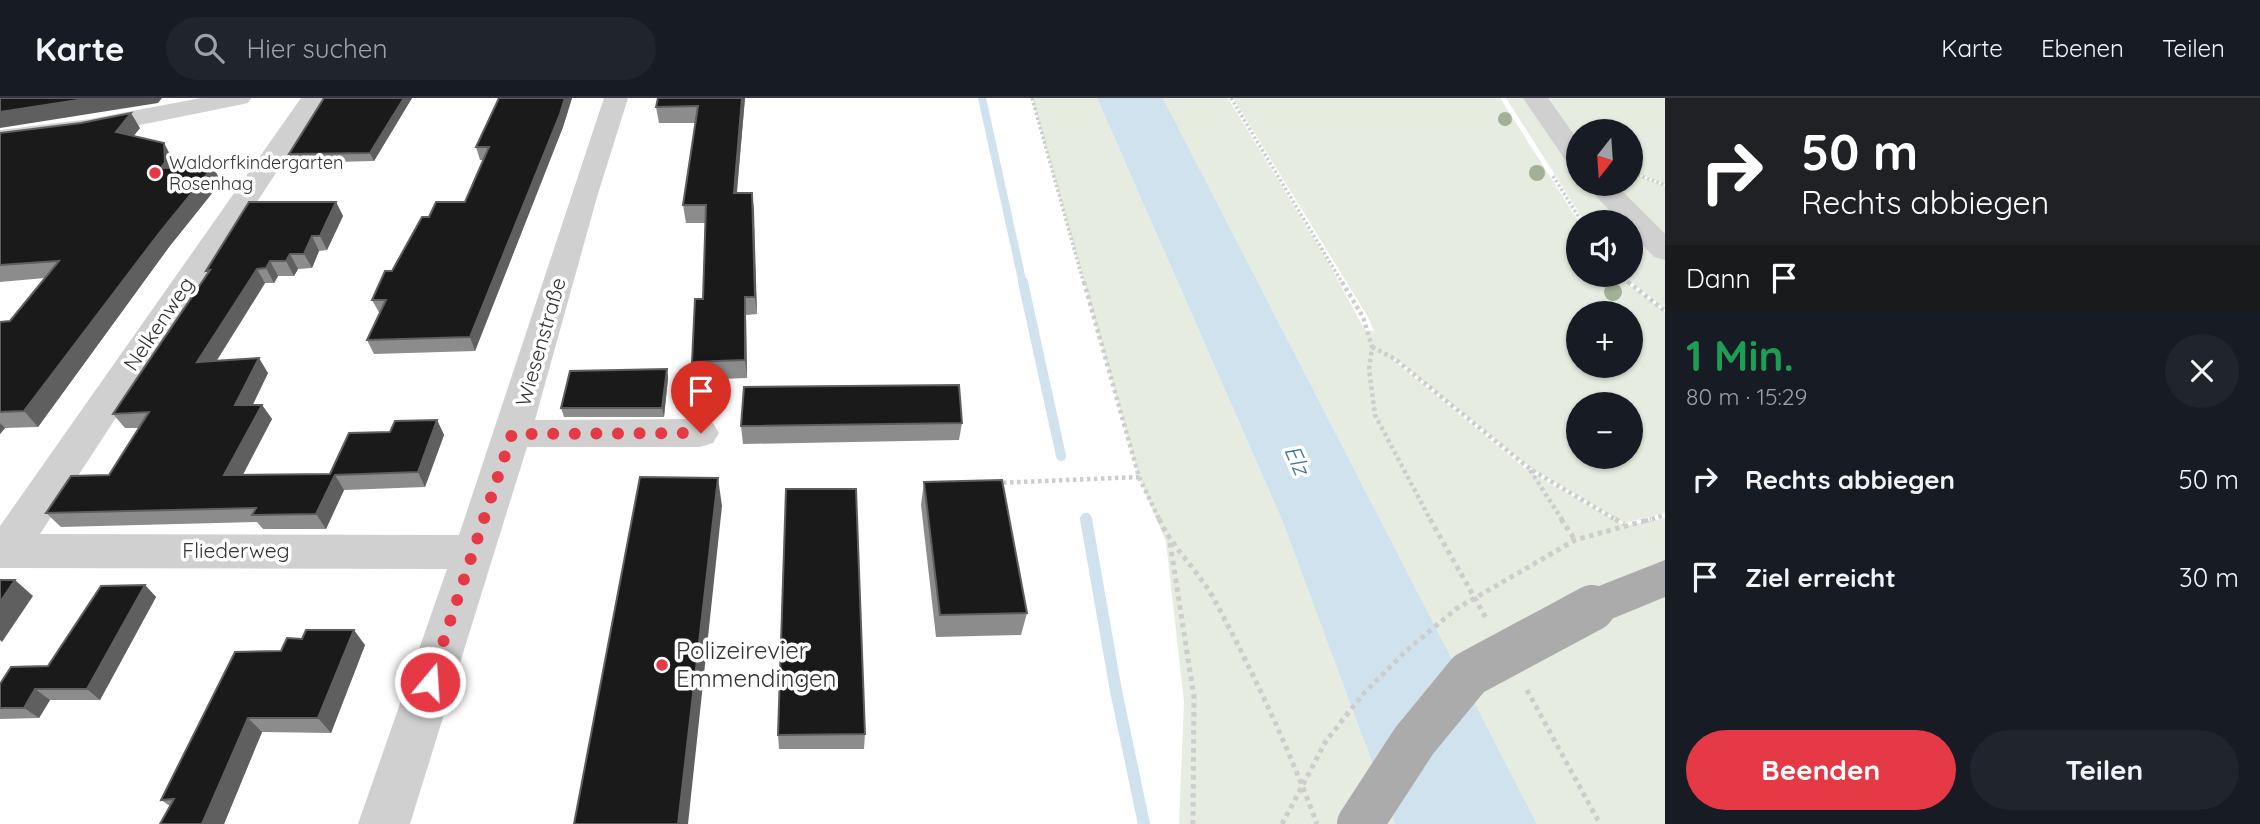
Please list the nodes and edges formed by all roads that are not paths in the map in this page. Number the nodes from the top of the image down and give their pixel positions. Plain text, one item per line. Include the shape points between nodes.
1 (239, 98) edge
2 (313, 98) edge
3 (616, 98) edge
4 (1535, 98) edge
5 (0, 138) edge
6 (1566, 141) edge
7 (1611, 196) edge
8 (1665, 251) edge
9 (701, 433) dead end
10 (512, 434) junction
11 (3, 551) edge
12 (472, 552) junction
13 (1665, 578) edge
14 (384, 824) edge
15 (1360, 824) edge

1 - 5 street via 131,122
2 - 11 street, Nelkenweg
3 - 10 street, Wiesenstraße
4 - 6 street
7 - 8 street
9 - 10 street
10 - 12 street, Wiesenstraße
11 - 12 street, Fliederweg
12 - 14 street, Wiesenstraße
13 - 15 main road, bridge via 1592,608 1469,674 1414,741

